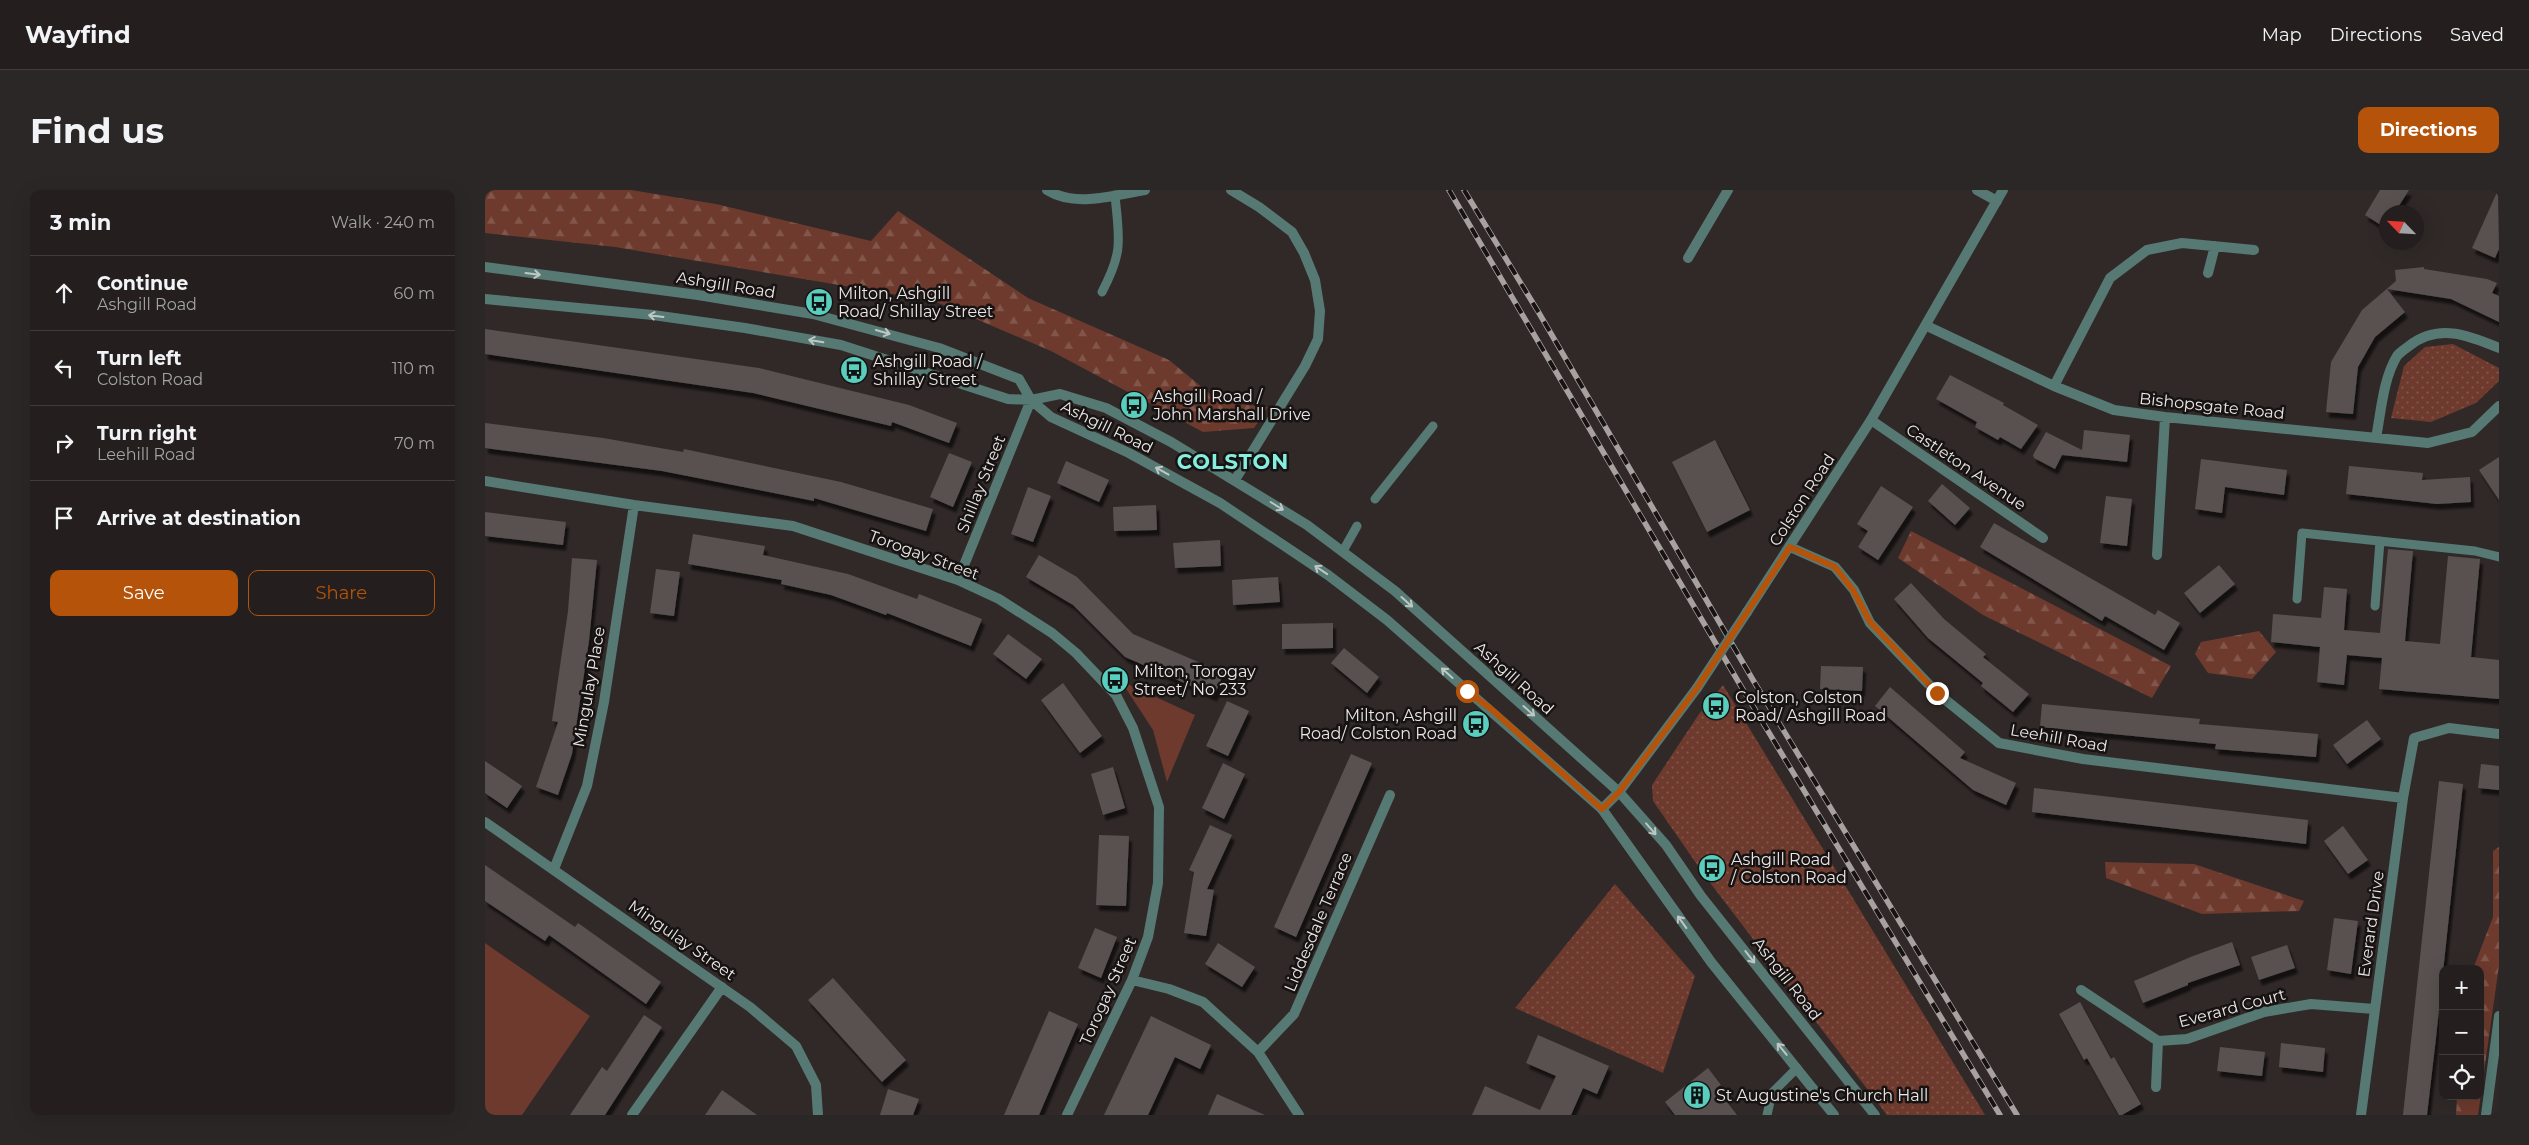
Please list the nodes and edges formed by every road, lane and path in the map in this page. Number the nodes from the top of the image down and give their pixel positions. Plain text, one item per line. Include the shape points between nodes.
1 (1047, 190) edge
2 (1145, 190) edge
3 (1233, 190) edge
4 (1727, 190) edge
5 (1977, 190) edge
6 (2003, 190) edge
7 (1115, 195) junction
8 (1997, 201) junction
9 (2215, 246) junction
10 (2254, 250) dead end
11 (1688, 258) dead end
12 (485, 267) edge
13 (2208, 273) dead end
14 (1102, 292) dead end
15 (485, 299) edge
16 (1927, 326) junction
17 (2499, 348) edge
18 (2054, 386) junction
19 (1031, 400) junction
20 (2499, 406) edge
21 (2165, 417) junction
22 (1871, 420) junction
23 (1433, 426) dead end
24 (2376, 438) junction
25 (1235, 480) junction
26 (485, 481) edge
27 (1375, 499) dead end
28 (634, 505) junction
29 (1357, 526) dead end
30 (2043, 538) dead end
31 (2380, 541) junction
32 (1790, 547) junction
33 (1343, 551) junction
34 (2157, 555) dead end
35 (2499, 557) edge
36 (958, 580) junction
37 (2297, 599) dead end
38 (2375, 606) dead end
39 (2499, 734) edge
40 (1619, 792) junction
41 (1390, 795) dead end
42 (2403, 798) junction
43 (1602, 809) junction
44 (485, 822) edge
45 (554, 869) junction
46 (1131, 980) junction
47 (722, 987) junction
48 (2081, 990) dead end
49 (2374, 1008) junction
50 (2499, 1016) edge
51 (2158, 1041) junction
52 (1258, 1052) junction
53 (1797, 1068) junction
54 (2157, 1087) dead end
55 (632, 1115) edge
56 (818, 1115) edge
57 (1067, 1115) edge
58 (1299, 1115) edge
59 (1767, 1115) edge
60 (1835, 1115) edge
61 (1875, 1115) edge
62 (2361, 1115) edge
63 (2486, 1115) edge

1 - 7 street via 1057,196 1083,200
2 - 7 street
3 - 25 street via 1292,232 1315,280 1320,311 1318,339 1305,366
4 - 11 street
5 - 8 street
6 - 8 street, Colston Road
7 - 14 lane via 1119,252 1115,268
8 - 16 street, Colston Road
9 - 10 street
9 - 13 street
9 - 18 street via 2182,243 2147,250 2109,278
12 -> 19 street, Ashgill Road via 698,295 821,316 973,360 1019,379
19 -> 15 street, Ashgill Road via 1008,399 841,345 653,315
16 - 18 street, Bishopsgate Road
16 - 22 street, Colston Road
17 - 24 street via 2474,337 2441,332 2420,336 2397,355 2388,379
18 - 21 street, Bishopsgate Road via 2114,410
19 - 25 street, Ashgill Road via 1060,394 1106,408
19 - 36 street, Shillay Street
43 -> 19 street, Ashgill Road via 1387,620 1328,575 1220,503 1129,453 1051,417
20 - 24 street, Bishopsgate Road via 2472,432 2446,439 2428,443
21 - 24 street, Bishopsgate Road
21 - 34 street
22 - 30 street, Castleton Avenue
22 - 32 street, Colston Road
23 - 27 lane
25 -> 33 street, Ashgill Road
26 - 28 street, Torogay Street
28 - 36 street, Torogay Street via 793,526
28 - 45 street, Mingulay Place via 587,786
29 - 33 lane
31 - 35 lane via 2475,551
31 - 37 lane via 2302,534
31 - 38 lane
32 - 40 street, Colston Road, bridge via 1697,688
32 - 42 street, Leehill Road via 1835,567 1853,590 1870,622 1937,693 1999,743 2083,759
33 -> 40 street, Ashgill Road via 1395,591
36 - 46 street, Torogay Street via 999,599 1052,633 1076,653 1116,695 1133,728 1159,807 1159,884 1148,937
39 - 42 street, Everard Drive via 2449,728 2414,738
40 - 43 street, Colston Road
40 -> 61 street, Ashgill Road via 1666,845 1701,896
41 - 52 street, Liddesdale Terrace via 1294,1014
42 - 49 street, Everard Drive
53 -> 43 street, Ashgill Road via 1711,962
44 - 45 street, Mingulay Street
45 - 47 street, Mingulay Street
46 - 52 street via 1203,1002
46 - 57 street, Torogay Street
47 - 55 street
47 - 56 street, Mingulay Street via 796,1046 816,1085
48 - 51 street
49 - 51 street, Everard Court via 2311,1004 2264,1012 2187,1039
49 - 62 street, Everard Drive
50 - 63 street
51 - 54 street
52 - 58 street
53 - 59 lane via 1772,1093
53 - 60 street, Ashgill Road

